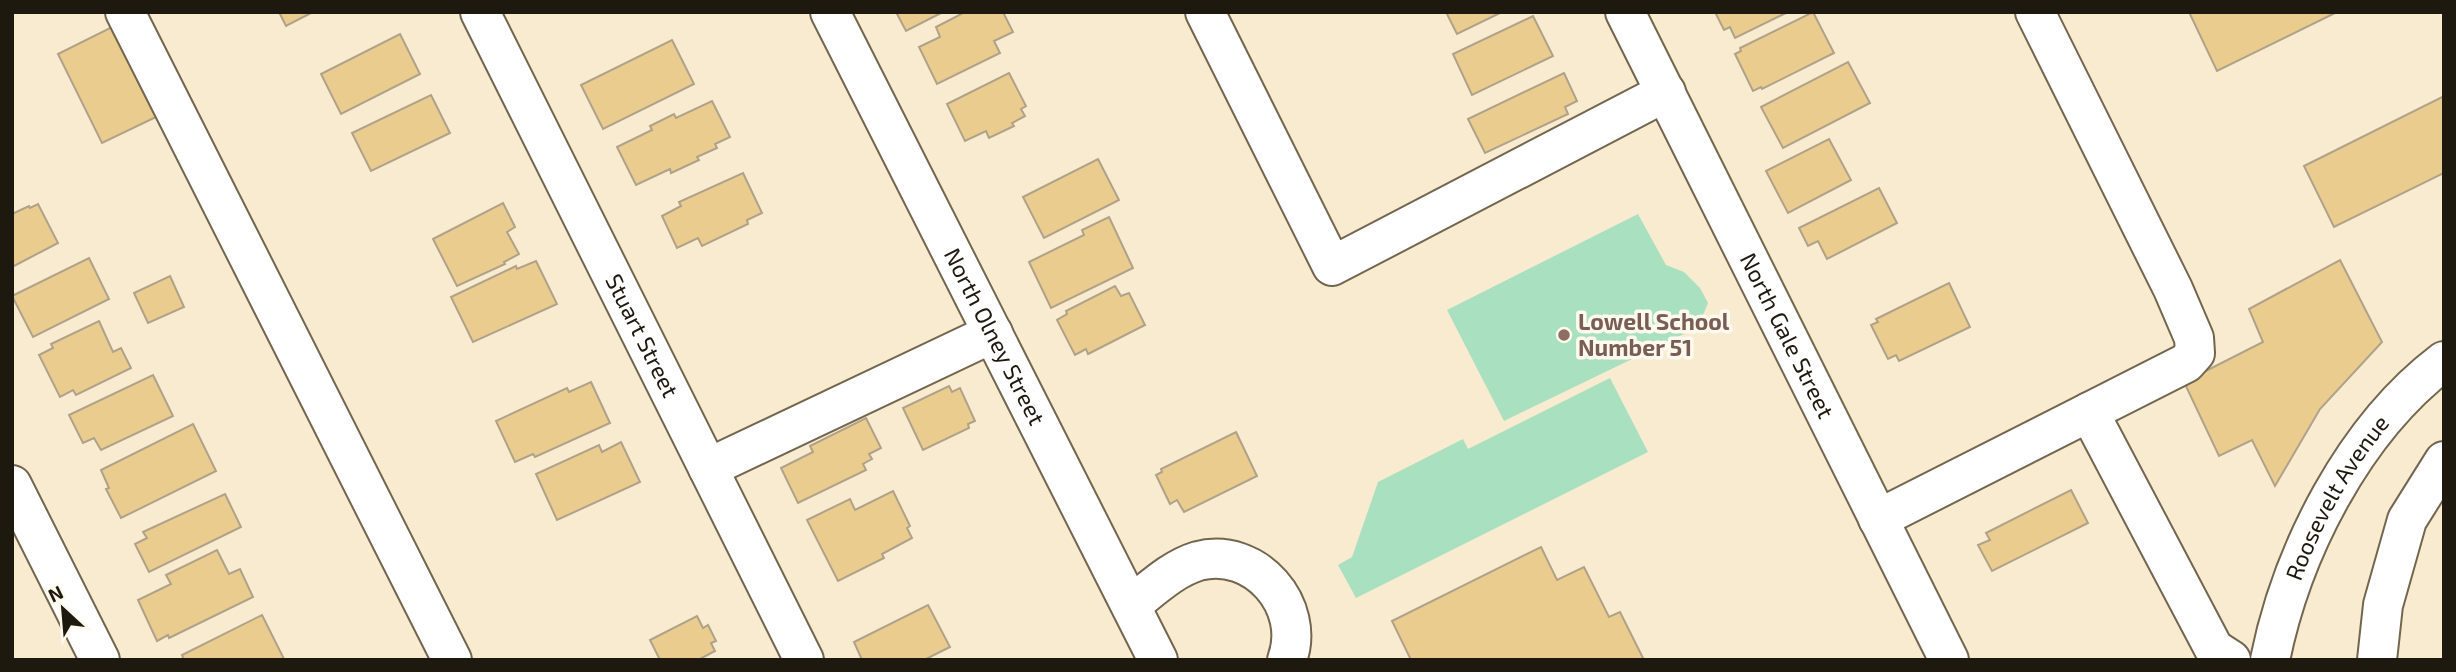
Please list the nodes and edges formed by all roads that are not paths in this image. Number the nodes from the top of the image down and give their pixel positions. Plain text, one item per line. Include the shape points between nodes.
1 (125, 12) edge
2 (480, 12) edge
3 (830, 12) edge
4 (1206, 12) edge
5 (1625, 12) edge
6 (2035, 12) edge
7 (1666, 92) junction
8 (993, 333) junction
9 (2444, 361) edge
10 (2089, 412) junction
11 (2444, 461) edge
12 (708, 468) junction
13 (12, 485) edge
14 (1878, 519) junction
15 (1131, 605) junction
16 (100, 660) edge
17 (452, 660) edge
18 (804, 660) edge
19 (1158, 660) edge
20 (1287, 660) edge
21 (1949, 660) edge
22 (2231, 660) edge
23 (2270, 660) edge
24 (2377, 660) edge

1 - 17 street
2 - 12 street, Stuart Street
3 - 8 street, North Olney Street
4 - 7 street via 1332,266
5 - 7 street, North Gale Street
6 - 10 street via 2194,338 2195,353 2186,363
7 - 14 street, North Gale Street
8 - 12 street
8 - 15 street, North Olney Street
9 - 23 street, Roosevelt Avenue via 2395,406 2329,500 2291,584
10 - 14 street
10 - 22 street via 2214,649
11 - 24 street via 2407,520 2382,605
12 - 18 street, Stuart Street
13 - 16 street
14 - 21 street, North Gale Street
15 - 19 street, North Olney Street
15 - 20 street via 1177,570 1200,561 1226,559 1250,567 1270,582 1284,601 1292,625

